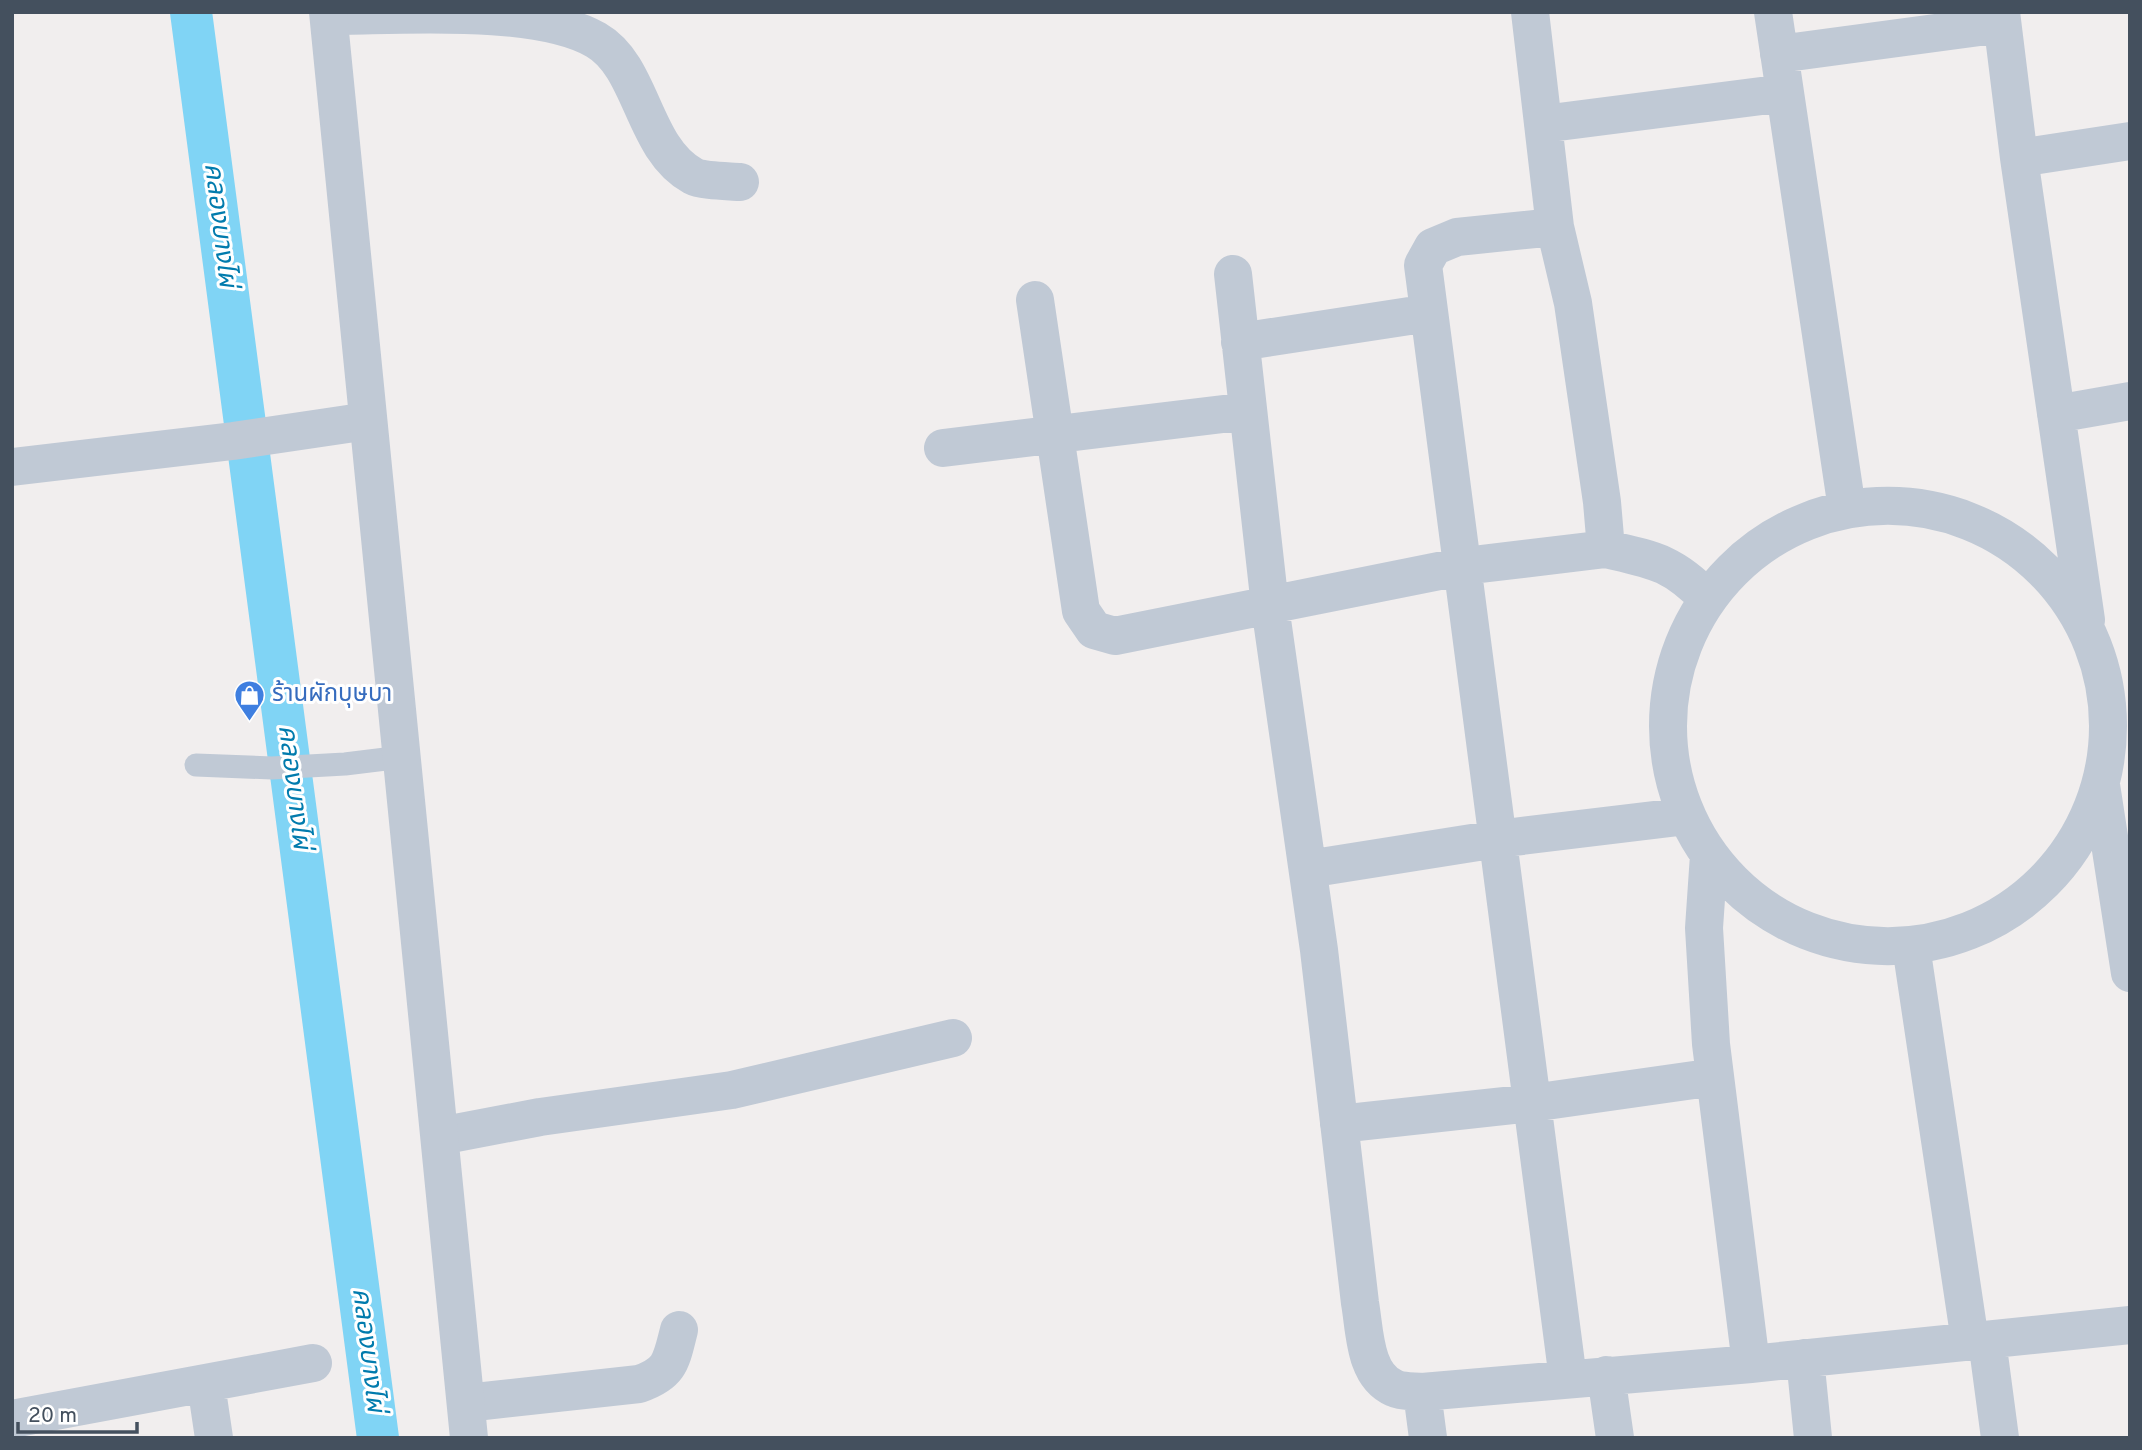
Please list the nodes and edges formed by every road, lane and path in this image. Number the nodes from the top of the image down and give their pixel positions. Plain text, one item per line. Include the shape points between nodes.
1 (1530, 12) edge
2 (1773, 12) edge
3 (328, 14) edge
4 (2002, 18) edge
5 (1779, 54) junction
6 (1785, 93) junction
7 (1543, 124) junction
8 (2130, 141) edge
9 (2019, 158) junction
10 (740, 182) dead end
11 (1555, 227) junction
12 (1233, 274) dead end
13 (1035, 300) dead end
14 (1429, 313) junction
15 (1240, 342) junction
16 (2130, 401) edge
17 (1248, 411) junction
18 (2056, 414) junction
19 (356, 423) junction
20 (1056, 436) junction
21 (943, 448) dead end
22 (12, 467) edge
23 (1847, 509) junction
24 (1606, 549) junction
25 (1464, 566) junction
26 (1708, 598) junction
27 (1270, 606) junction
28 (2089, 634) junction
29 (2113, 676) edge
30 (402, 757) junction
31 (197, 765) dead end
32 (2101, 783) junction
33 (1687, 816) junction
34 (1497, 839) junction
35 (1709, 855) junction
36 (1308, 869) junction
37 (1911, 946) junction
38 (2130, 974) edge
39 (953, 1038) dead end
40 (1715, 1077) junction
41 (1532, 1103) junction
42 (1339, 1124) junction
43 (440, 1136) junction
44 (2130, 1325) edge
45 (680, 1330) dead end
46 (1979, 1340) junction
47 (1805, 1358) junction
48 (313, 1363) dead end
49 (1751, 1364) junction
50 (1606, 1376) junction
51 (1568, 1379) junction
52 (206, 1384) junction
53 (1422, 1392) junction
54 (12, 1419) edge
55 (468, 1420) edge
56 (214, 1438) edge
57 (1428, 1438) edge
58 (1615, 1438) edge
59 (1813, 1438) edge
60 (2000, 1438) edge

1 - 7 street
2 - 5 street
3 - 10 street via 484,16 555,24 597,41 621,62 669,156 694,177
3 - 19 street
4 - 5 street
4 - 9 street
5 - 6 street
6 - 7 street
6 - 23 street
7 - 11 street
8 - 9 street
9 - 18 street
11 - 14 street via 1457,237 1433,247 1423,265
11 - 24 street via 1573,303
12 - 15 street
13 - 20 street
14 - 15 street
14 - 25 street
15 - 17 street
16 - 18 street
17 - 20 street
17 - 27 street
18 - 28 street
19 - 22 street
19 - 30 street
20 - 21 street
20 - 27 street via 1081,611 1094,630 1115,636
23 - 26 street via 1793,526 1746,557
23 - 28 street via 1896,503 1944,512 1991,529 2030,557 2064,591
24 - 25 street
24 - 26 street via 1659,562 1687,576
25 - 27 street
25 - 34 street
26 - 33 street via 1682,649 1669,705 1671,762
27 - 36 street
28 - 29 street
29 - 32 street via 2104,723
30 - 31 lane via 272,768
30 - 43 street
32 - 37 street via 2082,833 2050,876 2010,911 1963,935
32 - 38 street
33 - 34 street
33 - 35 street
34 - 36 street
34 - 41 street
35 - 37 street via 1758,904 1819,937 1864,946
35 - 40 street via 1704,928
36 - 42 street
37 - 46 street
39 - 43 street via 733,1090
40 - 41 street
40 - 49 street
41 - 42 street
41 - 51 street
42 - 53 street via 1370,1358 1380,1379 1396,1390
43 - 55 street
44 - 46 street
45 - 55 street via 670,1365 658,1378
46 - 47 street
46 - 60 street
47 - 49 street
47 - 59 street
48 - 52 street
49 - 50 street
50 - 51 street
50 - 58 street
51 - 53 street
52 - 54 street
52 - 56 street
53 - 57 street

